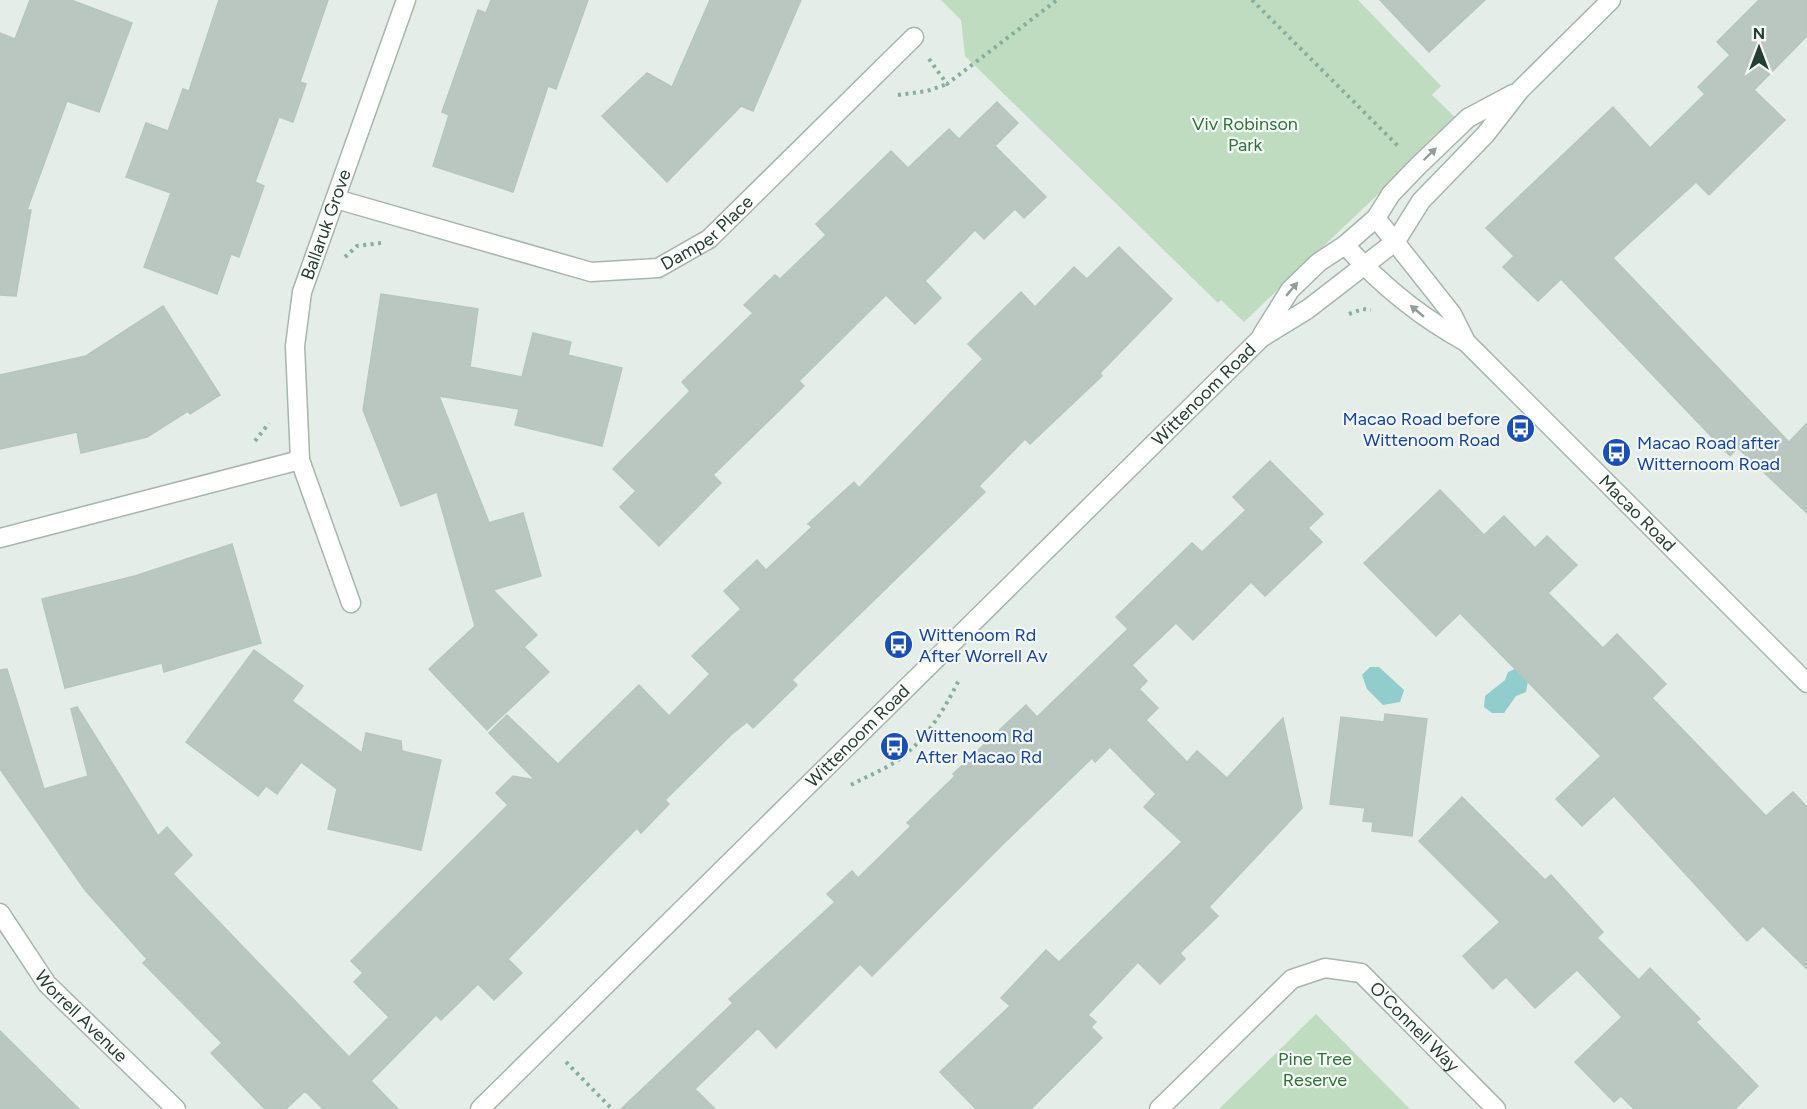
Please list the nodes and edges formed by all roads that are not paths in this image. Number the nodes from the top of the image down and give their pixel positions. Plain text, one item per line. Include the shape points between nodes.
1 (406, 0) edge
2 (1611, 0) edge
3 (914, 37) road end
4 (1520, 90) junction
5 (336, 199) junction
6 (1376, 218) junction
7 (1396, 241) junction
8 (1345, 245) junction
9 (1365, 267) junction
10 (1260, 338) junction
11 (1466, 342) junction
12 (300, 460) junction
13 (0, 538) edge
14 (351, 603) dead end
15 (1804, 674) edge
16 (0, 914) edge
17 (176, 1109) edge
18 (480, 1109) edge
19 (1159, 1109) edge
20 (1496, 1109) edge

1 - 5 street, Ballaruk Grove
2 - 4 street, Wittenoom Road
3 - 5 street, Damper Place via 709,239 658,268 591,272
6 -> 4 street, Wittenoom Road via 1391,194 1468,118
4 - 7 street, Wittenoom Road via 1485,135 1421,201
5 - 12 street, Ballaruk Grove via 302,292 295,346
6 - 7 street, Macao Road
6 - 8 street, Wittenoom Road
7 - 9 street, Wittenoom Road
7 - 11 street, Macao Road via 1452,314
8 - 9 street, Macao Road
10 -> 8 street, Wittenoom Road via 1290,290 1319,262
9 - 10 street, Wittenoom Road
11 -> 9 street, Macao Road via 1431,323
10 - 18 street, Wittenoom Road
11 - 15 street, Macao Road
12 - 13 street
12 - 14 street, Ballaruk Grove
16 - 17 street, Worrell Avenue via 47,984
19 - 20 street, O'Connell Way via 1292,979 1325,968 1361,973

